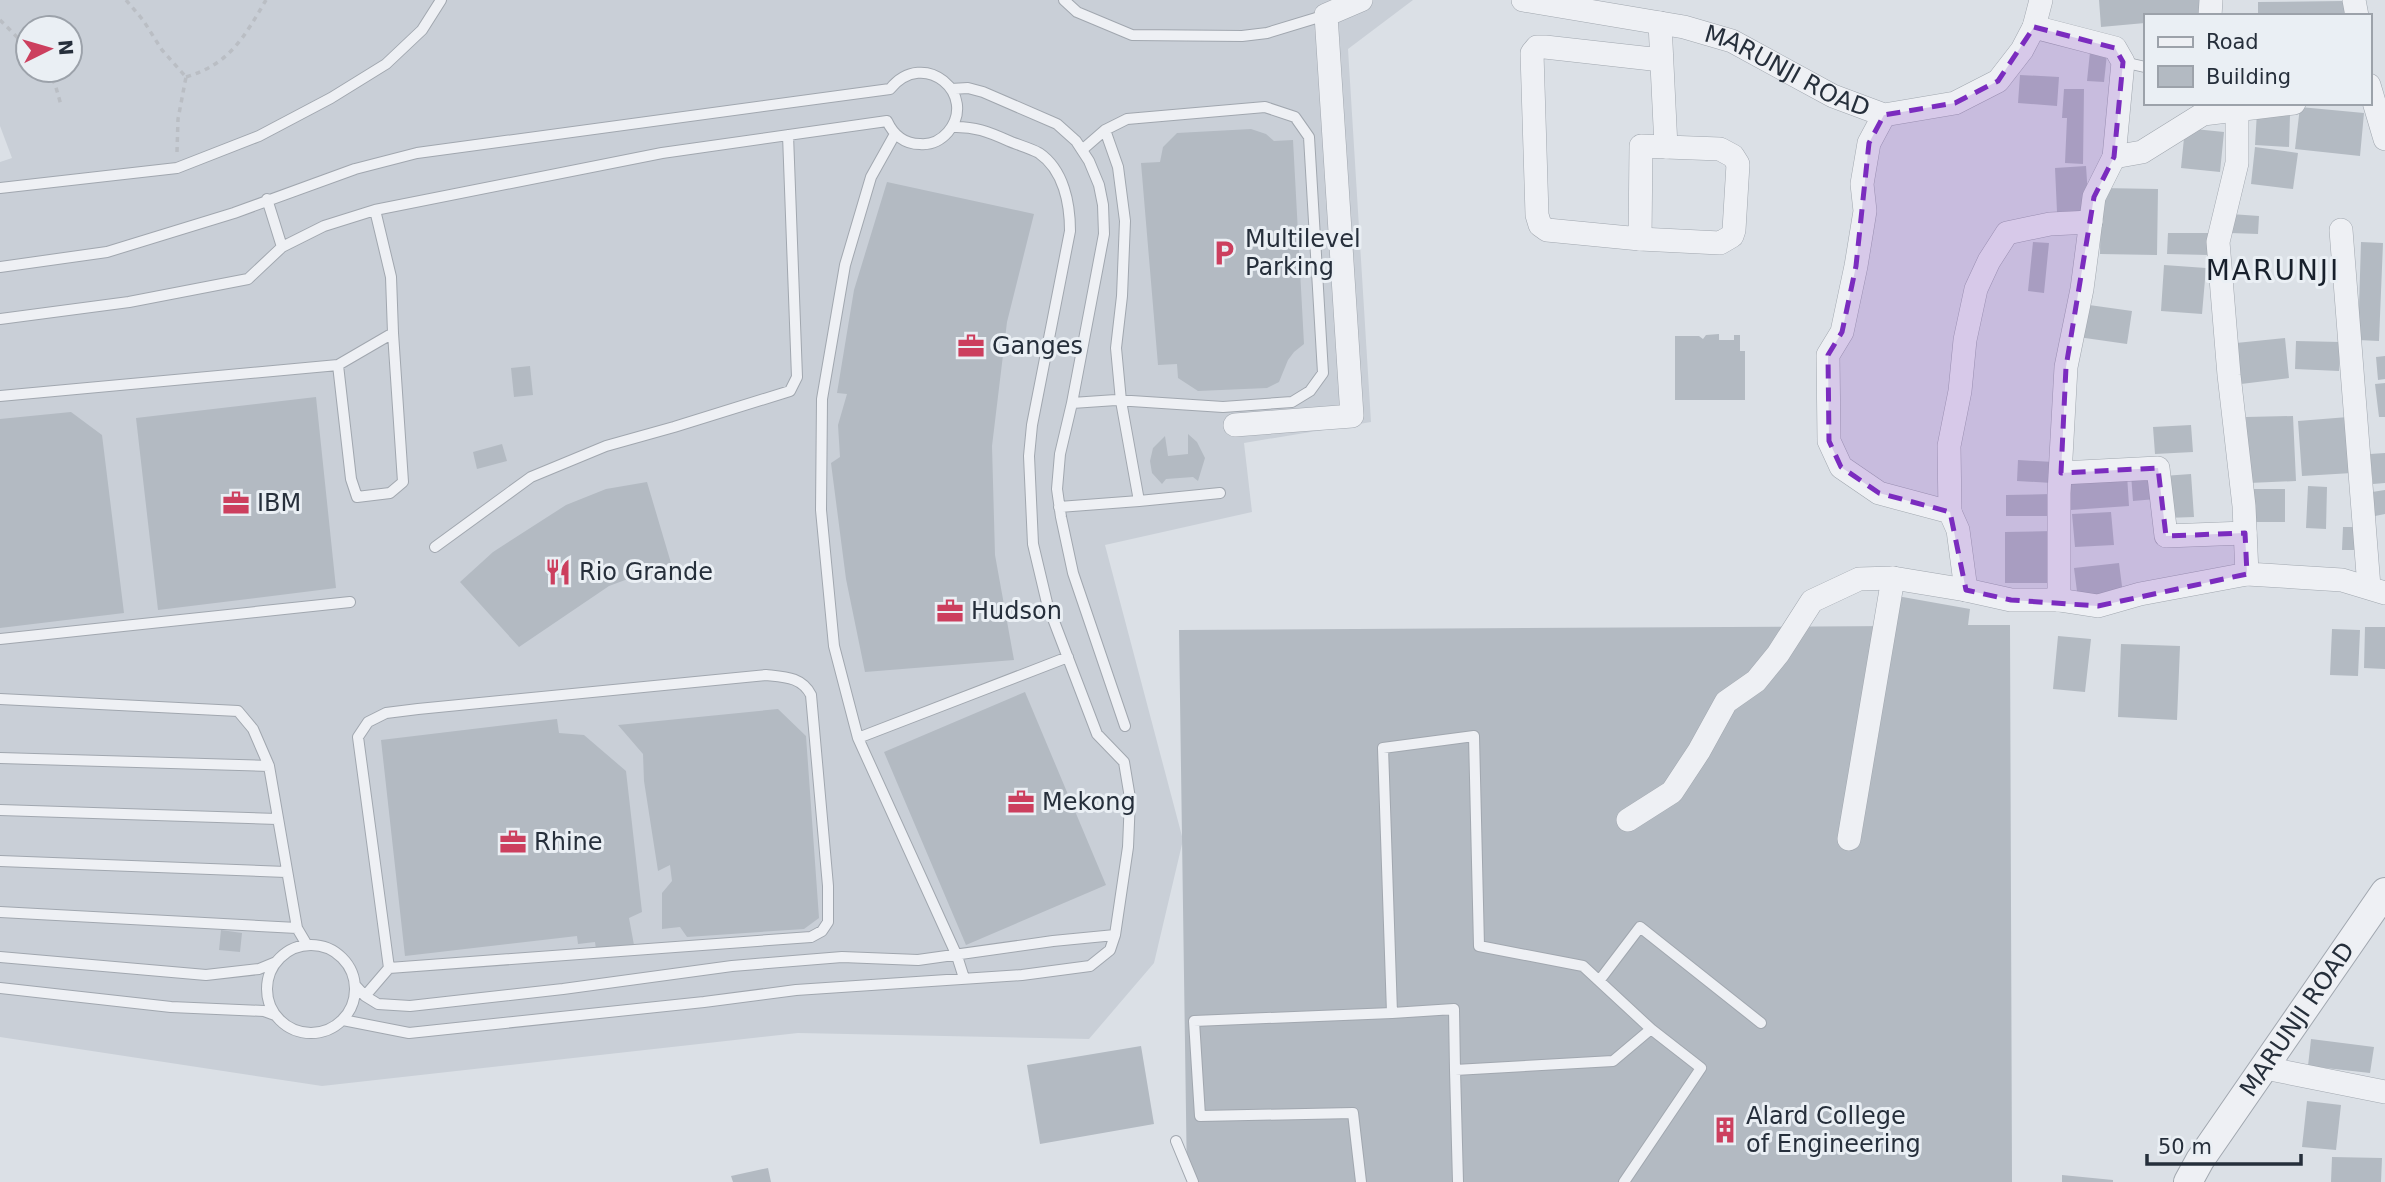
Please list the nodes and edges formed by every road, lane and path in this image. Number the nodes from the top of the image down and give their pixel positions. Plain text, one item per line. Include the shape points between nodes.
1 (126, 0) edge
2 (266, 0) edge
3 (441, 0) edge
4 (1063, 0) edge
5 (1361, 0) edge
6 (1523, 0) edge
7 (2041, 0) edge
8 (1326, 15) junction
9 (0, 20) edge
10 (1660, 23) junction
11 (2034, 27) junction
12 (14, 34) edge
13 (1661, 60) junction
14 (2134, 65) edge
15 (186, 77) junction
16 (55, 84) edge
17 (951, 89) junction
18 (2371, 92) edge
19 (61, 105) dead end
20 (2280, 105) edge
21 (2203, 108) edge
22 (2237, 111) junction
23 (1884, 115) junction
24 (952, 127) junction
25 (1104, 130) junction
26 (895, 134) junction
27 (788, 135) junction
28 (2385, 139) edge
29 (1666, 147) junction
30 (1082, 150) junction
31 (2114, 157) junction
32 (177, 168) junction
33 (0, 188) edge
34 (267, 199) junction
35 (375, 210) junction
36 (2091, 222) junction
37 (2341, 230) dead end
38 (1640, 239) junction
39 (282, 247) junction
40 (0, 267) edge
41 (0, 318) edge
42 (393, 333) junction
43 (338, 365) junction
44 (0, 396) edge
45 (1121, 401) junction
46 (1072, 403) junction
47 (1235, 425) dead end
48 (2060, 472) junction
49 (1220, 492) dead end
50 (1139, 501) junction
51 (1059, 507) junction
52 (1950, 512) junction
53 (2245, 533) junction
54 (435, 547) dead end
55 (2247, 574) junction
56 (1893, 578) junction
57 (1966, 590) junction
58 (2377, 590) edge
59 (2059, 600) junction
60 (350, 602) dead end
61 (0, 639) edge
62 (1068, 657) junction
63 (0, 699) edge
64 (1125, 726) dead end
65 (858, 738) junction
66 (0, 758) edge
67 (269, 766) junction
68 (0, 810) edge
69 (277, 819) junction
70 (1628, 820) dead end
71 (1849, 839) dead end
72 (0, 861) edge
73 (286, 872) junction
74 (2385, 892) edge
75 (0, 912) edge
76 (297, 928) junction
77 (1115, 935) junction
78 (307, 945) junction
79 (957, 956) junction
80 (0, 957) edge
81 (276, 962) junction
82 (389, 968) junction
83 (964, 978) junction
84 (1599, 981) junction
85 (355, 985) junction
86 (0, 988) edge
87 (365, 996) junction
88 (1392, 1013) junction
89 (275, 1015) junction
90 (343, 1020) junction
91 (1761, 1023) dead end
92 (1651, 1030) junction
93 (2265, 1068) junction
94 (1455, 1070) junction
95 (2385, 1092) edge
96 (1176, 1142) dead end
97 (1193, 1182) edge
98 (1361, 1182) edge
99 (1458, 1182) edge
100 (1624, 1182) edge
101 (2188, 1182) edge

1 - 15 path
2 - 15 path via 239,43 207,71
3 - 32 lane via 422,30 386,64 259,135
4 - 8 lane via 1077,12 1132,35 1166,37 1255,34
5 - 8 street
6 - 10 street, MARUNJI ROAD
7 - 11 street, MARUNJI ROAD
8 - 47 street via 1352,416
9 - 12 path
10 - 13 street
10 - 23 street, MARUNJI ROAD via 1732,41 1833,96
11 - 14 street via 2115,48
11 - 23 street, MARUNJI ROAD via 1998,81 1955,103
13 - 29 street
13 - 38 street via 1545,47 1532,53 1540,225 1547,230
14 - 31 street
15 - 32 path via 178,119
16 - 19 path
17 - 24 lane via 957,104
17 - 30 lane via 983,92 1058,124
17 - 34 lane via 940,77 916,72 890,89 417,153
18 - 28 street
20 - 22 street
21 - 22 street
21 - 31 street via 2142,152
22 - 53 street via 2237,163 2218,242
23 - 52 street via 1869,144 1862,184 1866,211 1842,332 1828,355 1829,440 1841,467 1879,493
24 - 26 lane via 940,139 925,144 909,143
24 - 62 lane via 981,128 1039,153 1059,177 1070,209 1070,231 1029,456 1033,544 1047,603
25 - 30 lane
25 - 45 lane via 1118,167 1125,221 1116,348
25 - 45 lane via 1127,119 1265,107 1295,117 1309,137 1323,373 1310,391 1292,402 1223,407
26 - 27 lane via 887,121
26 - 65 lane via 871,177 845,265 822,399 821,510 834,646
27 - 35 lane via 650,155
27 - 54 lane via 797,377 790,391 606,446 531,477
29 - 38 street via 1642,146
29 - 38 street via 1720,149 1733,156 1738,164 1734,230 1720,243
30 - 46 lane via 1099,185 1104,234
31 - 36 street via 2094,197
32 - 33 lane
34 - 39 lane
34 - 40 lane via 107,252
35 - 39 lane via 324,226
35 - 42 lane via 391,277
36 - 48 street via 2066,367
36 - 52 street via 2050,223 2007,233 1989,261 1976,289 1965,340 1949,446
37 - 58 street
39 - 41 lane via 248,279 129,302
42 - 43 lane
42 - 43 lane via 402,482 390,493 357,497
43 - 44 lane
45 - 46 lane
45 - 50 lane
46 - 51 lane via 1060,454
48 - 53 street via 2158,468 2166,536
48 - 59 street
49 - 50 lane
50 - 51 lane
51 - 64 lane via 1073,573
52 - 57 street via 1958,530
53 - 55 street
55 - 58 street via 2342,580
55 - 59 street via 2098,606
56 - 57 street
56 - 70 street via 1859,579 1812,601 1756,681 1726,702 1672,792
56 - 71 street
57 - 59 street via 2011,600
60 - 61 lane
62 - 65 lane
62 - 77 lane via 1097,734 1124,762 1130,798 1128,847
63 - 67 lane via 239,711 253,729
65 - 79 lane
66 - 67 lane
67 - 69 lane
68 - 69 lane
69 - 73 lane
72 - 73 lane
73 - 76 lane
74 - 93 street, MARUNJI ROAD
75 - 76 lane
76 - 78 lane
77 - 79 lane
77 - 83 lane via 1110,950 1090,966
78 - 81 lane
78 - 85 lane via 333,951 344,960
79 - 83 lane
79 - 87 lane via 918,960 842,957 732,966 410,1006 378,1004
80 - 81 lane via 206,975 259,969
81 - 89 lane via 267,989
82 - 82 lane via 811,937 822,931 828,922 828,886 807,686 795,678 766,675 418,709 386,713 368,722 359,737
82 - 87 lane
83 - 90 lane via 796,990 409,1033
84 - 88 lane via 1583,966 1479,946 1474,736 1383,748
84 - 91 lane via 1640,927
84 - 92 lane
85 - 87 lane
85 - 90 lane via 353,1004
86 - 89 lane
88 - 94 lane via 1454,1009
88 - 98 lane via 1194,1021 1200,1116 1353,1113
89 - 90 lane via 284,1025 308,1034 321,1033
92 - 94 lane via 1613,1061
92 - 100 lane via 1701,1068
93 - 95 street
93 - 101 street, MARUNJI ROAD
94 - 99 lane
96 - 97 lane

